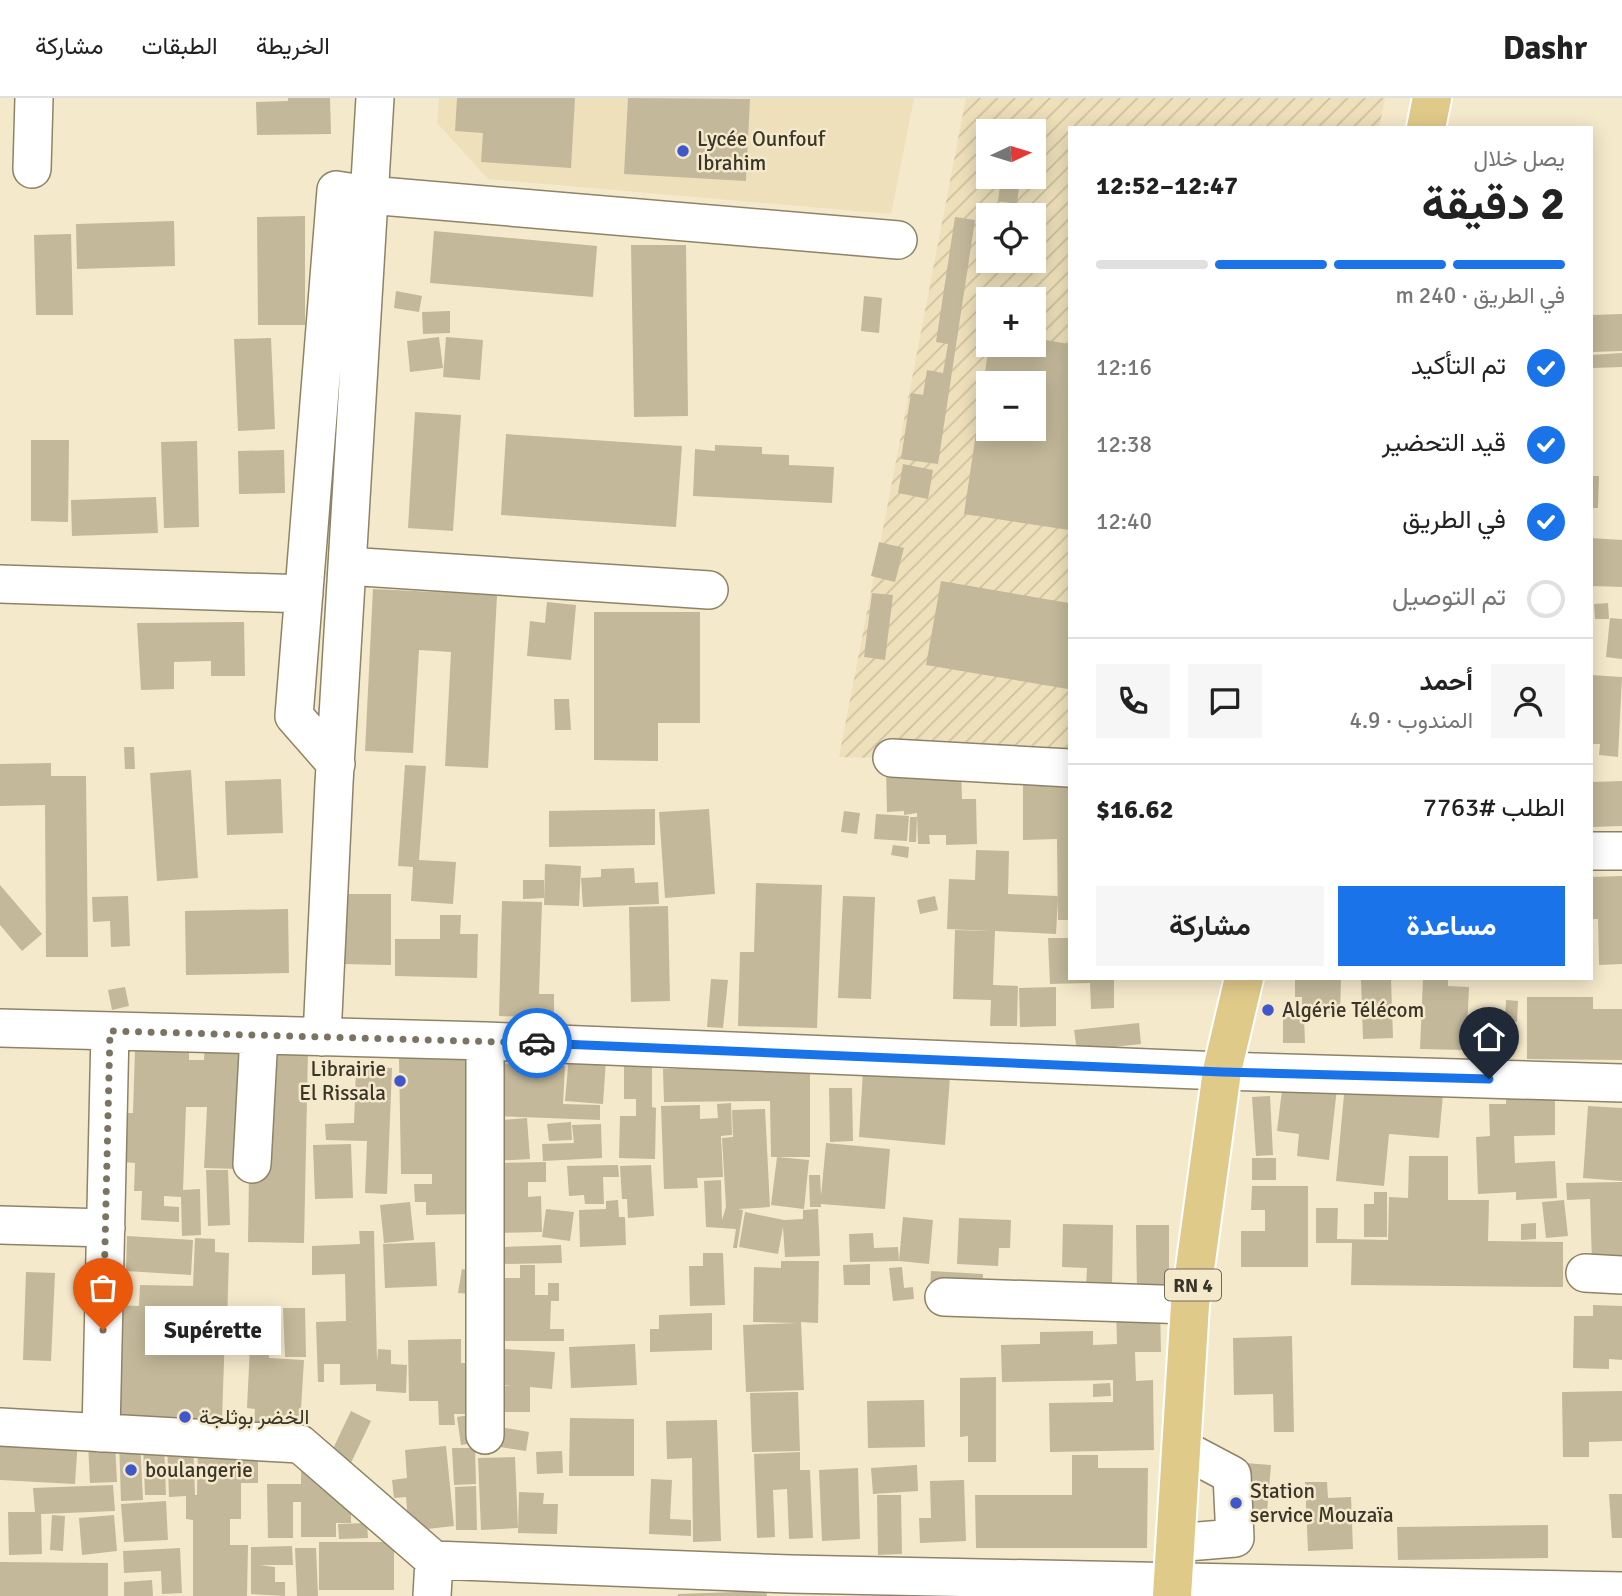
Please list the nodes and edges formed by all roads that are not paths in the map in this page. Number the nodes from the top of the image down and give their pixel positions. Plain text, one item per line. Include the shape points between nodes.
1 (34, 98) edge
2 (375, 98) edge
3 (1432, 98) edge
4 (1426, 126) edge
5 (32, 169) dead end
6 (369, 195) junction
7 (898, 240) dead end
8 (348, 566) junction
9 (0, 584) edge
10 (709, 590) dead end
11 (304, 594) junction
12 (892, 758) dead end
13 (336, 764) junction
14 (1068, 768) edge
15 (1593, 851) edge
16 (1622, 851) edge
17 (1244, 980) edge
18 (0, 1028) edge
19 (110, 1031) junction
20 (259, 1035) junction
21 (322, 1037) junction
22 (485, 1041) junction
23 (1222, 1072) junction
24 (1622, 1083) edge
25 (253, 1164) dead end
26 (0, 1225) edge
27 (106, 1228) junction
28 (1585, 1273) dead end
29 (1622, 1275) edge
30 (944, 1297) dead end
31 (1190, 1306) junction
32 (0, 1427) edge
33 (101, 1433) junction
34 (485, 1435) dead end
35 (1181, 1448) junction
36 (1175, 1543) junction
37 (434, 1560) junction
38 (790, 1585) edge
39 (1172, 1588) edge
40 (1336, 1591) edge
41 (1622, 1591) edge
42 (1568, 1594) edge
43 (432, 1596) edge

1 - 5 street
2 - 6 street
3 - 4 main road
6 - 7 street
6 - 8 street
6 - 11 street via 336,190
8 - 10 street
8 - 13 street
9 - 11 street
11 - 13 street via 294,716
12 - 14 street
13 - 21 street
15 - 16 street
17 - 23 main road, RN 4
18 - 19 street
19 - 20 street
19 - 27 street
20 - 21 street
20 - 25 street
21 - 22 street
22 - 23 street
22 - 34 street
23 - 24 street
23 - 31 main road, RN 4
26 - 27 street
27 - 33 street
28 - 29 street
30 - 31 street
31 - 35 main road, RN 4
32 - 33 street
33 - 37 street via 300,1444
35 - 36 main road, RN 4
35 - 36 street via 1232,1475 1236,1538
36 - 39 main road, RN 4
37 - 38 street
37 - 43 street
38 - 39 street
39 - 40 street
40 - 42 street
41 - 42 street

